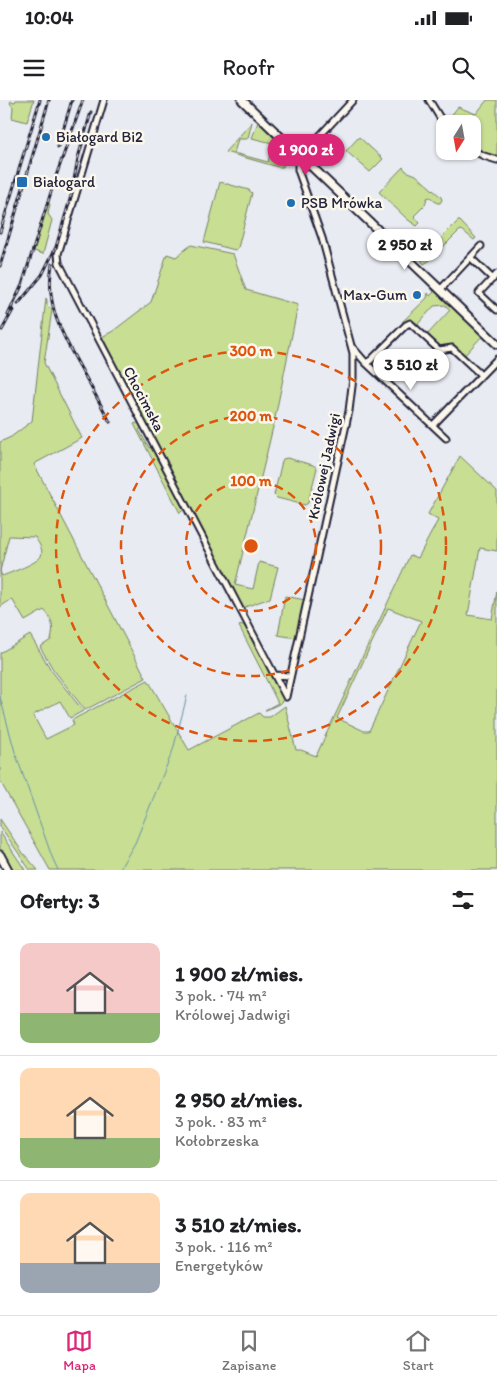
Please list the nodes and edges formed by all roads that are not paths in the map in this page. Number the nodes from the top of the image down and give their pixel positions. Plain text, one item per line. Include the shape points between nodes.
1 (104, 100) edge
2 (242, 100) edge
3 (353, 100) edge
4 (429, 100) edge
5 (440, 115) edge
6 (481, 154) edge
7 (301, 156) junction
8 (497, 160) edge
9 (481, 246) dead end
10 (471, 258) junction
11 (495, 276) edge
12 (440, 290) junction
13 (497, 310) edge
14 (497, 344) edge
15 (351, 346) junction
16 (497, 359) edge
17 (353, 361) junction
18 (364, 361) junction
19 (481, 375) junction
20 (433, 425) junction
21 (446, 438) dead end
22 (274, 675) junction
23 (290, 676) junction
24 (286, 697) joint
25 (0, 855) edge
26 (8, 870) edge

1 - 22 street, Chocimska via 58,254 59,263
2 - 7 main road
3 - 7 street
4 - 5 street
6 - 8 street
7 - 12 main road
7 - 15 street, Królowej Jadwigi via 298,170 322,238
9 - 10 street
10 - 11 street
10 - 12 street
11 - 13 street via 479,293
12 - 14 main road
15 - 17 street, Królowej Jadwigi
15 - 18 street
16 - 19 street
17 - 18 street
17 - 23 street, Królowej Jadwigi via 348,411
18 - 19 street via 371,360 410,323 439,350 452,348
18 - 20 street
19 - 20 street
20 - 21 street
22 - 23 street
22 - 24 street, Chocimska
23 - 24 street, Królowej Jadwigi
25 - 26 main road

